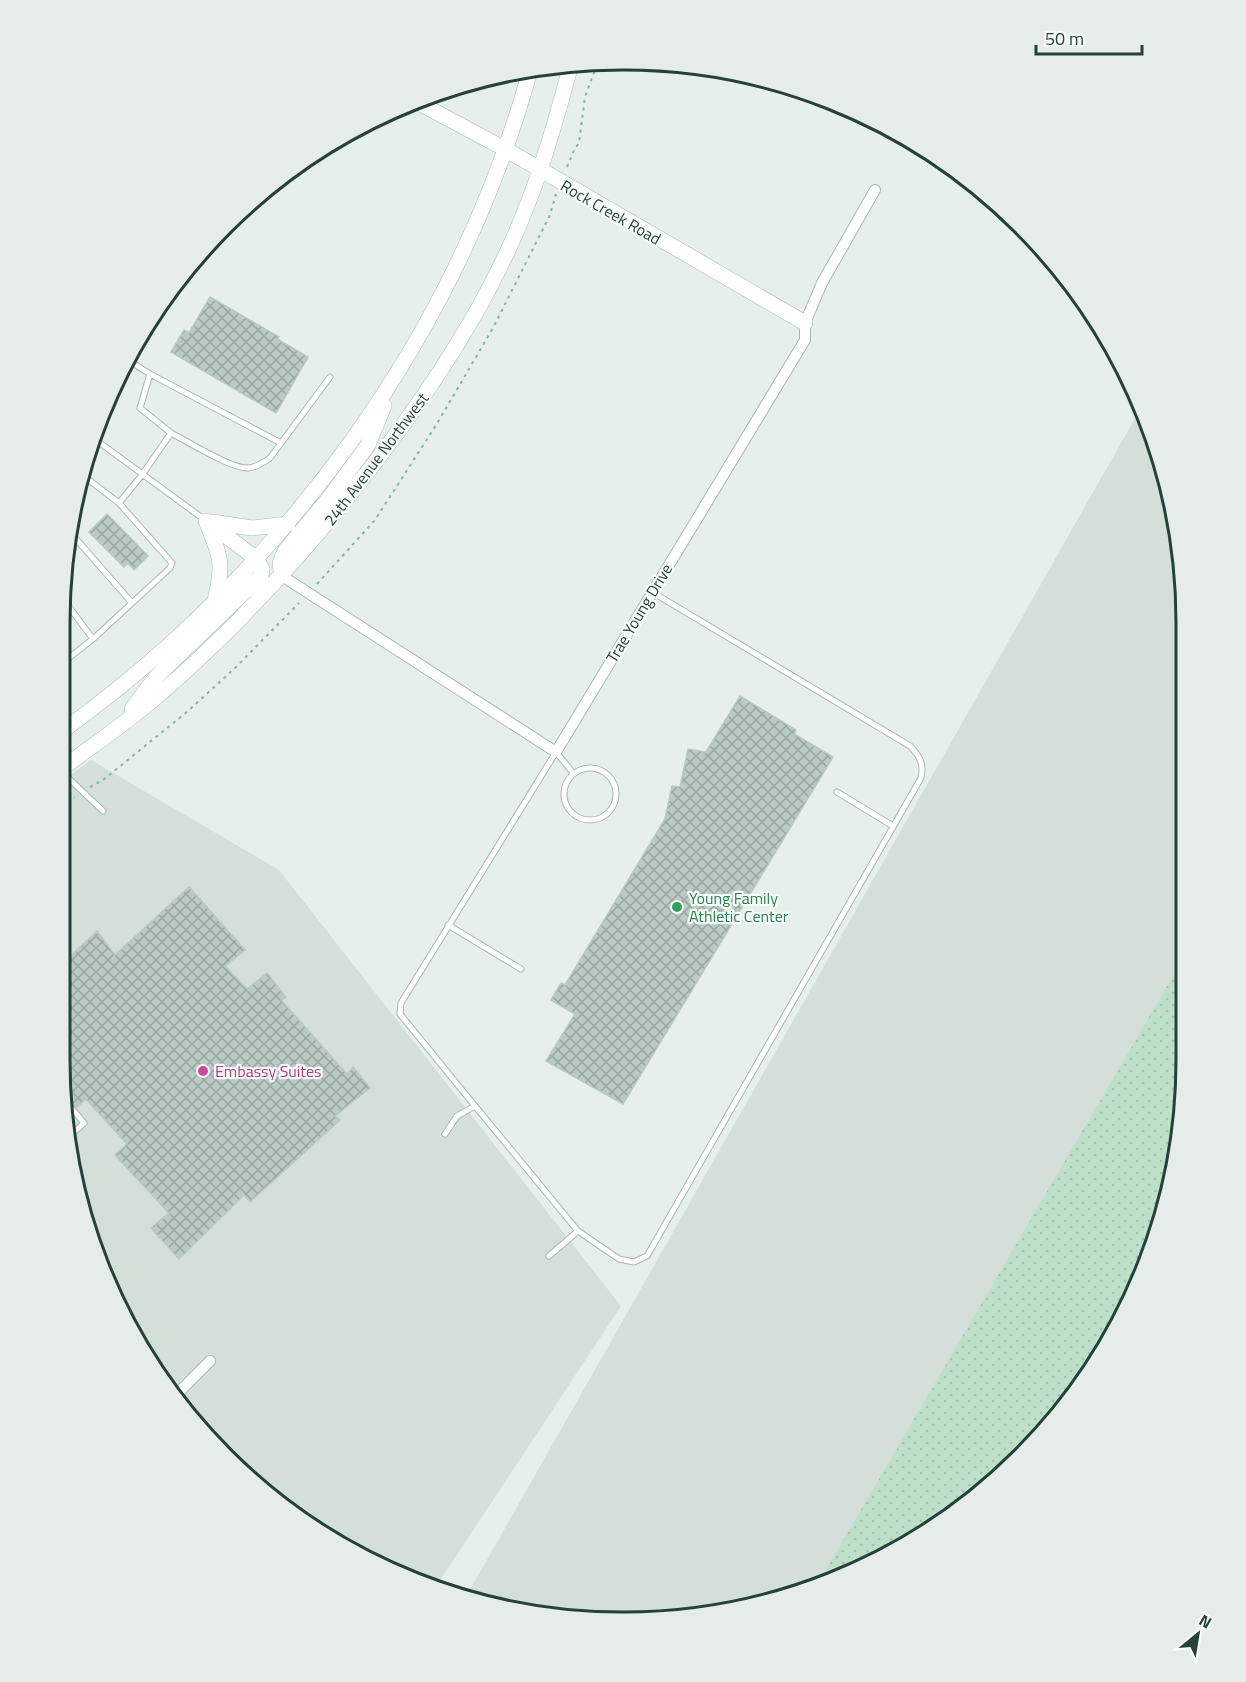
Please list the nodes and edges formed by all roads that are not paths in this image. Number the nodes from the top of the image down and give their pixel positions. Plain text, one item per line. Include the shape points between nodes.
1 (568, 74) edge
2 (528, 79) edge
3 (427, 107) edge
4 (505, 149) junction
5 (539, 171) junction
6 (875, 190) dead end
7 (805, 323) junction
8 (135, 365) edge
9 (400, 368) junction
10 (150, 374) junction
11 (330, 377) dead end
12 (171, 433) junction
13 (101, 443) edge
14 (281, 443) junction
15 (142, 475) junction
16 (89, 480) edge
17 (119, 503) junction
18 (206, 521) junction
19 (288, 524) junction
20 (77, 540) edge
21 (256, 559) junction
22 (282, 576) junction
23 (652, 592) junction
24 (132, 603) junction
25 (214, 604) junction
26 (71, 610) edge
27 (93, 639) junction
28 (70, 657) edge
29 (70, 725) edge
30 (118, 727) junction
31 (556, 752) junction
32 (70, 763) edge
33 (573, 773) junction
34 (70, 779) edge
35 (837, 792) dead end
36 (103, 811) dead end
37 (893, 826) junction
38 (448, 925) junction
39 (521, 969) dead end
40 (475, 1106) junction
41 (73, 1110) dead end
42 (75, 1131) edge
43 (445, 1134) dead end
44 (578, 1231) junction
45 (549, 1256) dead end
46 (210, 1361) dead end
47 (181, 1390) edge

1 - 5 main road, 24th Avenue Northwest
2 - 4 main road, 24th Avenue Northwest
3 - 4 main road, Rock Creek Road
4 - 5 main road, Rock Creek Road
4 - 9 main road, 24th Avenue Northwest via 468,240
5 - 7 main road, Rock Creek Road
5 - 22 main road, 24th Avenue Northwest via 502,260 452,354 390,444
6 - 7 street, Trae Young Drive via 822,283
7 - 23 street, Trae Young Drive via 805,340
8 - 10 lane
9 - 19 main road, 24th Avenue Northwest via 335,465
9 - 22 main road via 368,445 285,551 280,563
10 - 12 lane via 140,408
10 - 14 lane
11 - 14 lane
12 - 14 lane via 234,466 248,468 270,458
12 - 15 lane
13 - 15 lane
15 - 17 lane
15 - 18 lane
16 - 17 lane
17 - 24 lane via 172,563
18 - 19 main road via 240,528
18 - 21 main road
18 - 25 main road via 221,564
19 - 21 main road, 24th Avenue Northwest
20 - 24 lane
21 - 25 main road, 24th Avenue Northwest
21 - 30 main road via 261,576 156,677
22 - 30 main road, 24th Avenue Northwest via 203,655
22 - 31 street
23 - 31 street, Trae Young Drive
23 - 37 lane via 910,746 920,756 923,769
24 - 27 lane
25 - 29 main road, 24th Avenue Northwest via 141,670
26 - 27 lane
27 - 28 lane
30 - 32 main road, 24th Avenue Northwest
31 - 33 lane
31 - 38 lane
33 - 33 lane via 563,791 567,808 581,819 606,815 616,793 609,778 596,769
34 - 36 lane
35 - 37 lane
37 - 44 lane via 647,1256 634,1262 619,1259
38 - 39 lane
38 - 40 lane via 401,1003 400,1014
40 - 43 lane via 457,1116
40 - 44 lane
41 - 42 lane via 84,1123
44 - 45 lane
46 - 47 street

